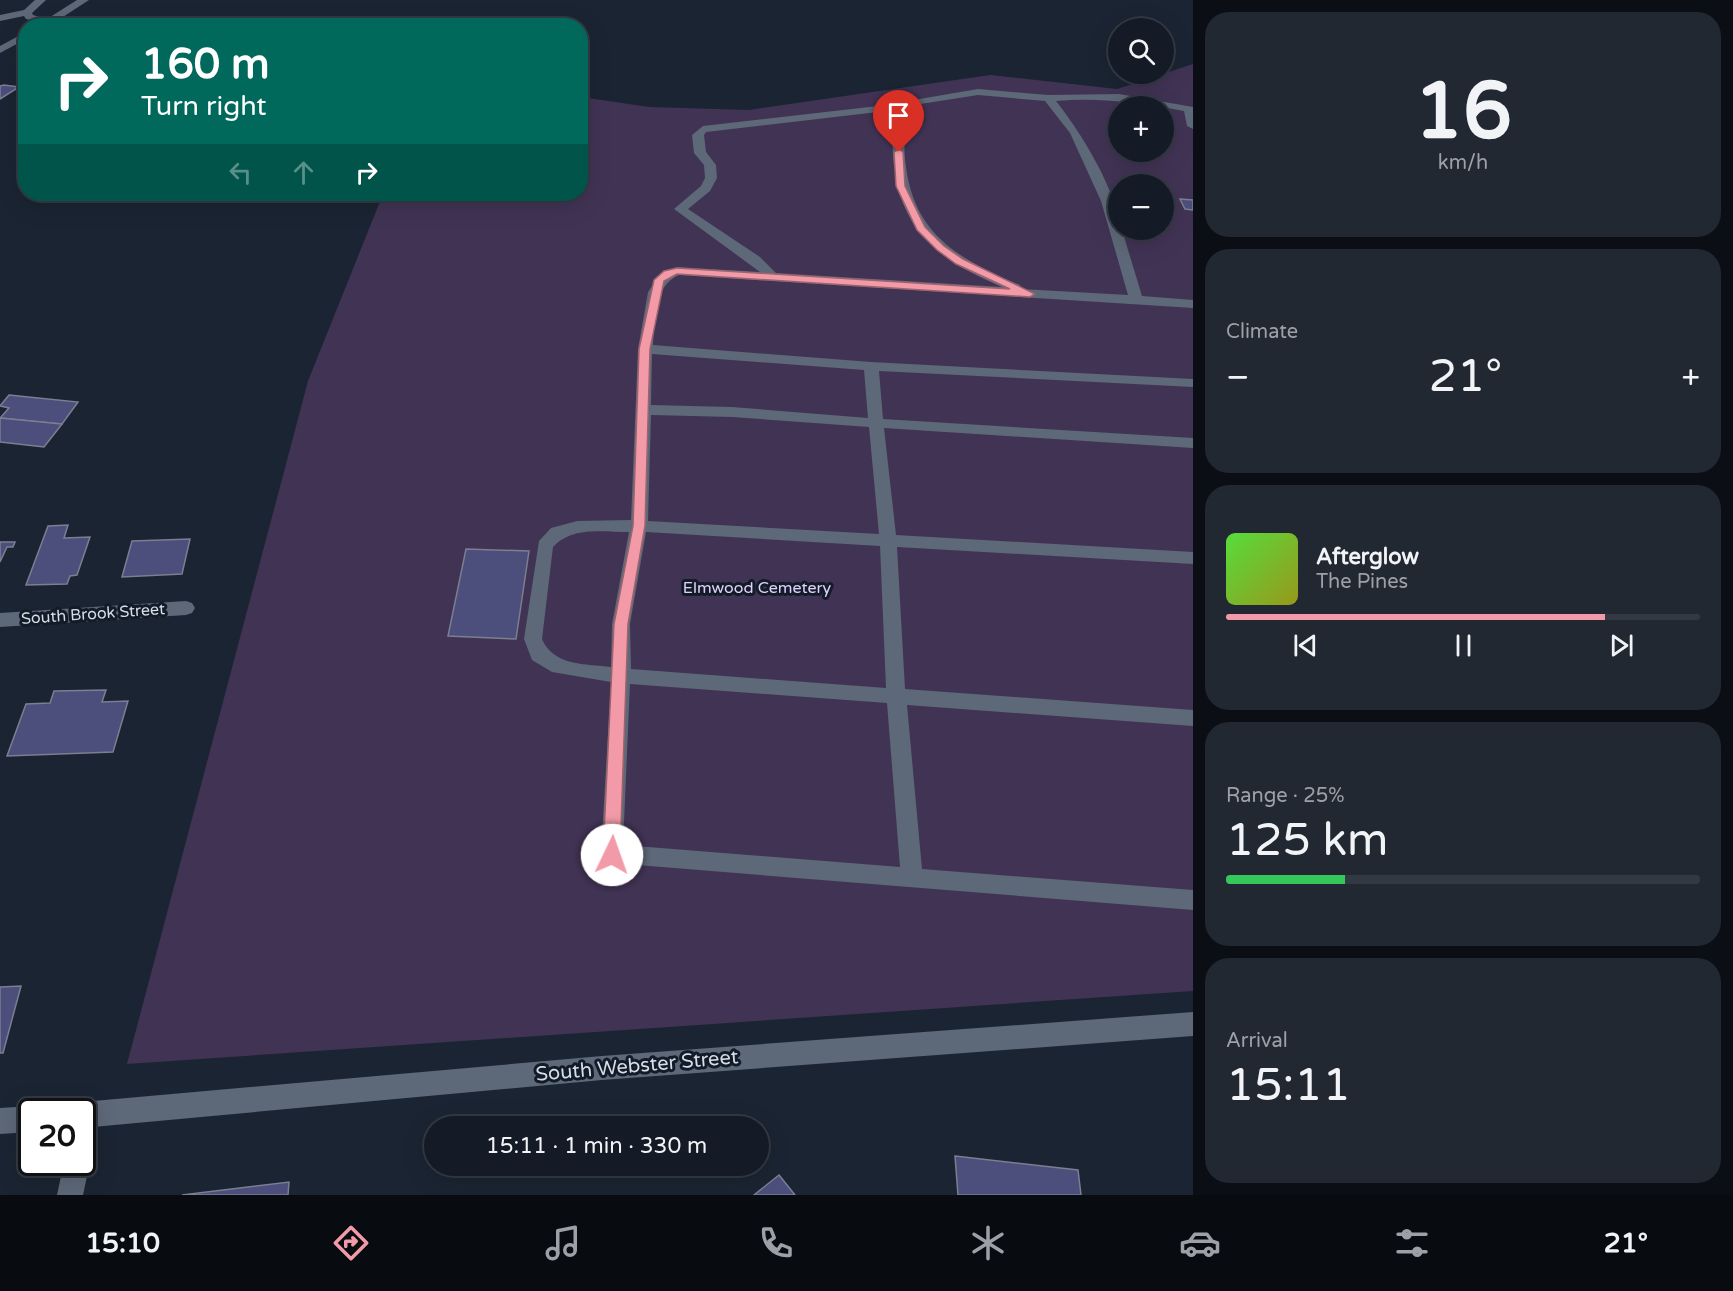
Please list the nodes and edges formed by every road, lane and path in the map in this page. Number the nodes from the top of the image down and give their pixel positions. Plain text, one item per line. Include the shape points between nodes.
1 (41, 0) edge
2 (84, 0) edge
3 (27, 12) junction
4 (0, 18) edge
5 (31, 18) edge
6 (54, 18) edge
7 (18, 40) edge
8 (0, 50) edge
9 (1048, 98) junction
10 (910, 102) junction
11 (1191, 107) edge
12 (1193, 126) edge
13 (772, 277) junction
14 (1030, 294) junction
15 (1136, 300) junction
16 (1193, 304) edge
17 (645, 349) junction
18 (871, 366) junction
19 (1193, 383) edge
20 (643, 410) junction
21 (876, 423) junction
22 (1193, 443) edge
23 (639, 526) junction
24 (888, 540) junction
25 (1193, 558) edge
26 (186, 608) dead end
27 (0, 620) edge
28 (621, 676) junction
29 (896, 695) junction
30 (1193, 718) edge
31 (912, 878) junction
32 (1193, 900) edge
33 (1193, 1024) edge
34 (96, 1119) edge
35 (18, 1120) edge
36 (0, 1121) edge
37 (73, 1176) edge
38 (70, 1195) edge

1 - 3 street
2 - 6 street
3 - 4 street
3 - 5 street
7 - 8 street
9 - 10 street via 978,92
9 - 11 street via 1096,94
9 - 15 street via 1075,132 1099,184
10 - 13 street via 703,129 698,135 700,153 710,165 711,178 706,188 680,209 755,260
10 - 14 street via 898,133 900,186 921,228 960,261
11 - 12 street
13 - 14 street
13 - 17 street via 668,273 659,280 654,296
14 - 15 street
15 - 16 street
17 - 18 street
17 - 20 street
18 - 19 street
18 - 21 street
20 - 21 street
20 - 23 street
21 - 22 street
21 - 24 street
23 - 24 street
23 - 28 street via 621,624
23 - 28 street via 577,527 557,532 545,545 533,639 539,655 559,667
24 - 25 street
24 - 29 street
26 - 27 street, South Brook Street
28 - 29 street
28 - 31 street via 612,855
29 - 30 street
29 - 31 street
31 - 32 street
33 - 34 street, South Webster Street via 602,1068
35 - 36 street
37 - 38 street

